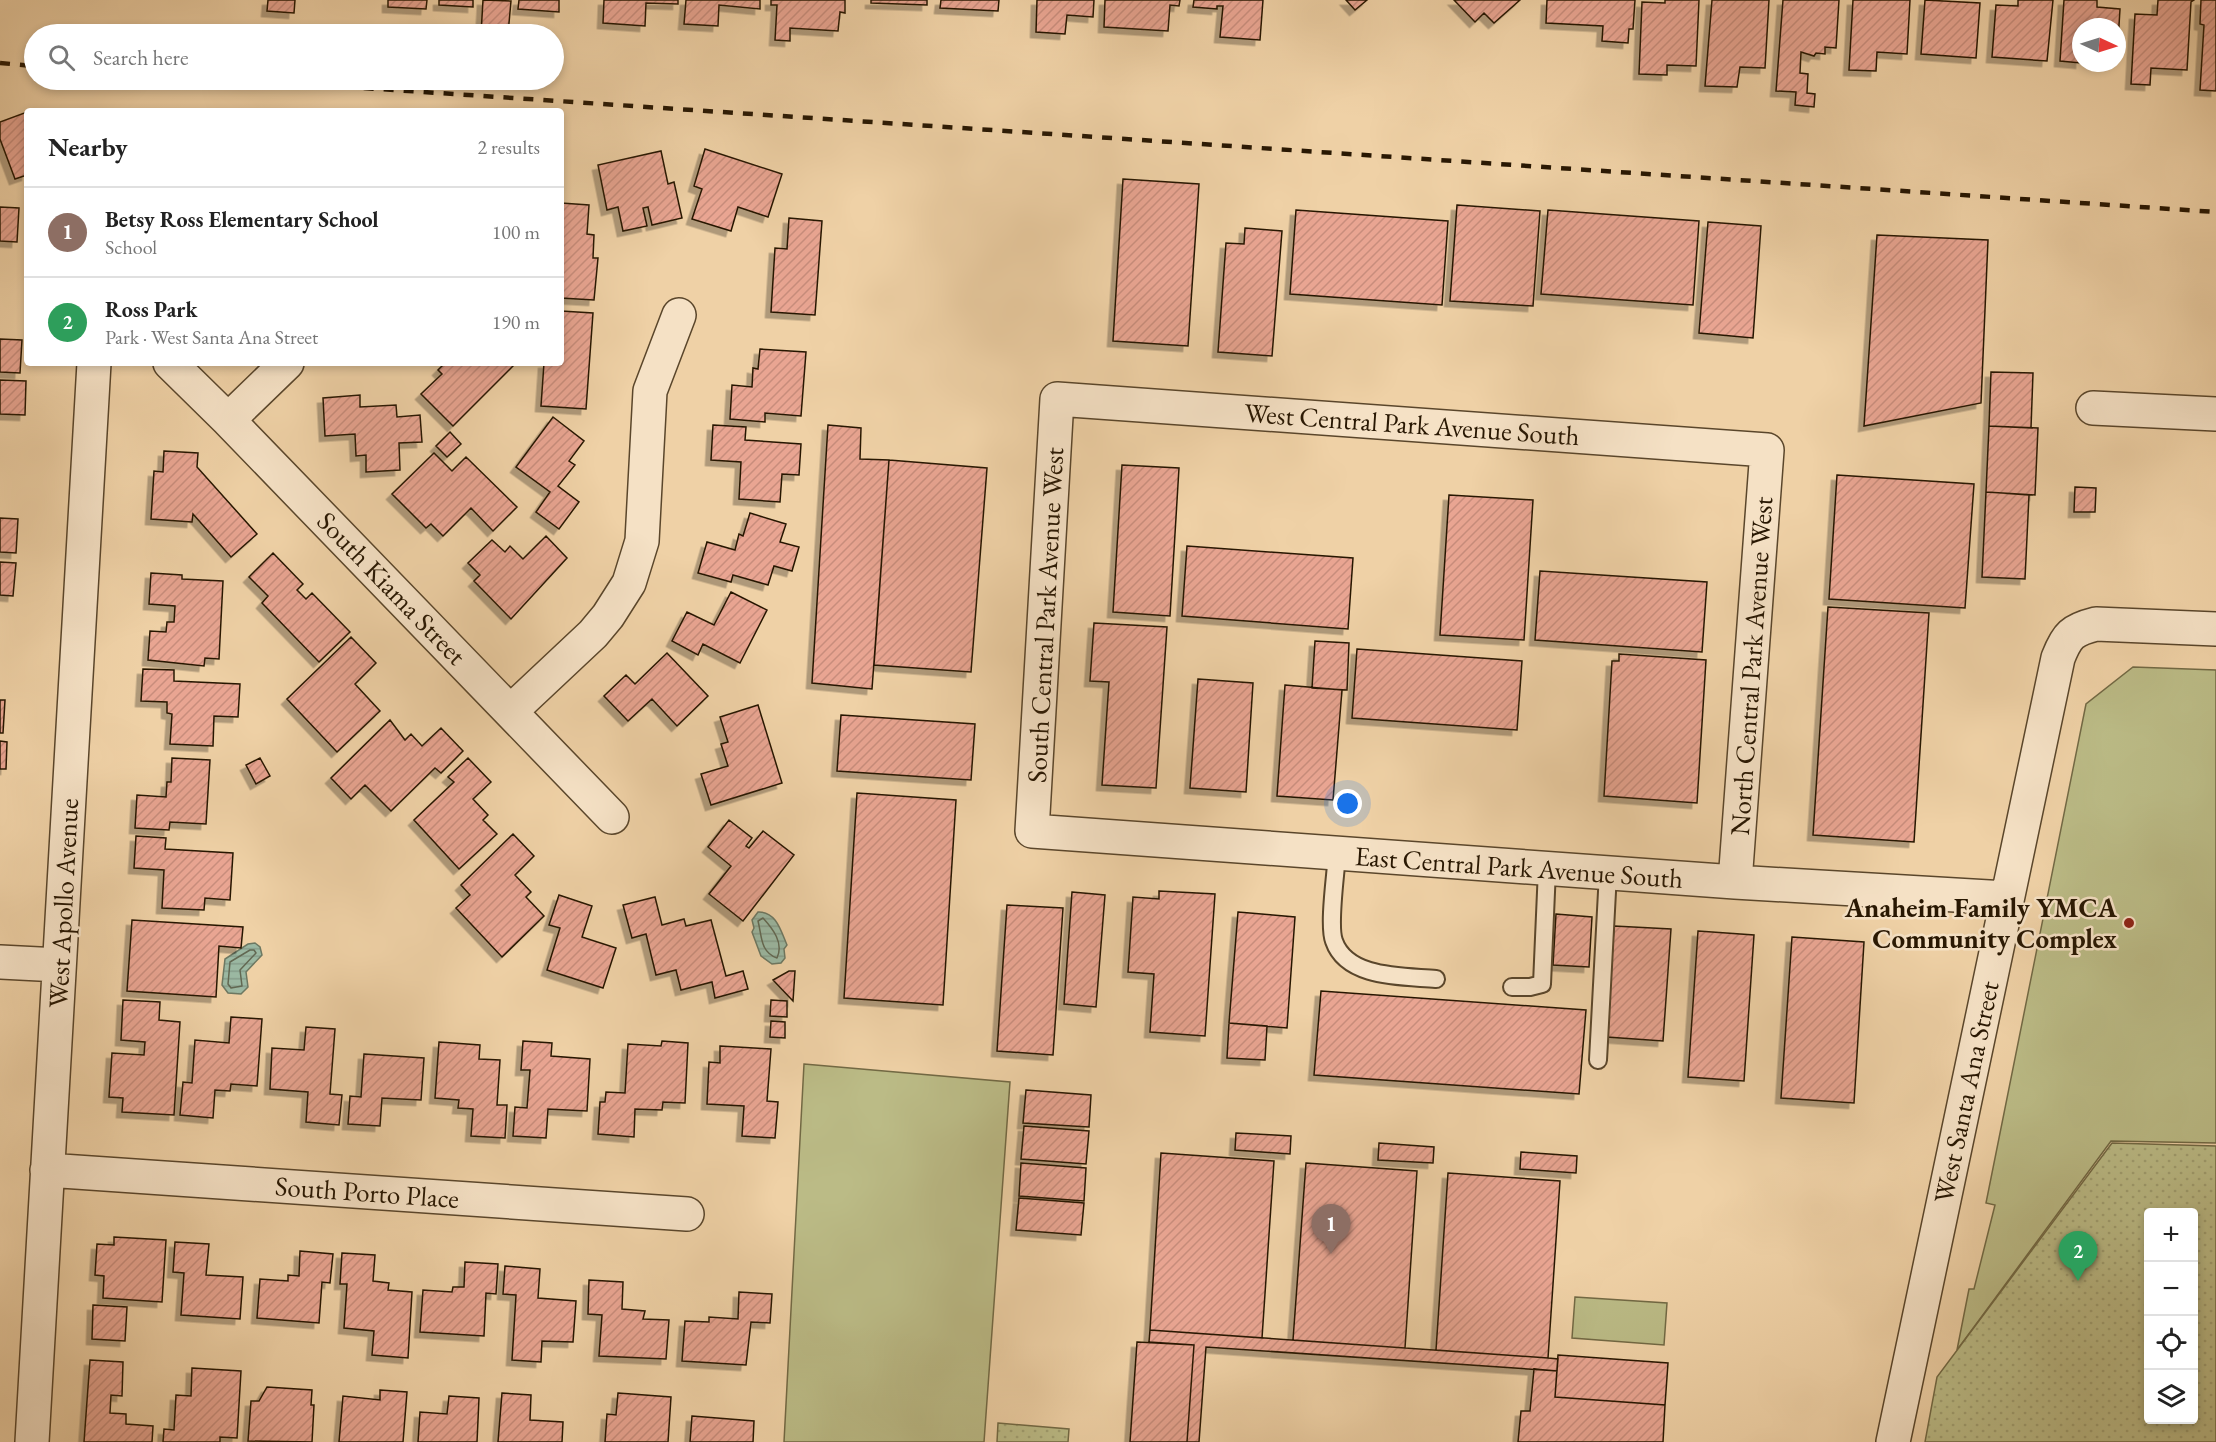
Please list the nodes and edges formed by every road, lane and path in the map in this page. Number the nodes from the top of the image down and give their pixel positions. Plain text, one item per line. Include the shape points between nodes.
1 (679, 315) dead end
2 (94, 366) edge
3 (173, 366) edge
4 (284, 366) edge
5 (1057, 399) joint
6 (2093, 408) dead end
7 (2216, 414) edge
8 (228, 420) junction
9 (1767, 450) joint
10 (2216, 628) edge
11 (511, 711) junction
12 (612, 817) dead end
13 (1032, 831) joint
14 (1337, 854) junction
15 (1547, 869) junction
16 (1608, 873) junction
17 (1735, 882) junction
18 (2006, 898) junction
19 (0, 962) edge
20 (59, 965) junction
21 (1436, 979) dead end
22 (1512, 987) dead end
23 (1598, 1060) dead end
24 (47, 1170) junction
25 (687, 1214) dead end
26 (32, 1442) edge
27 (1893, 1442) edge

1 - 11 street via 650,391 642,541 629,583 593,634
2 - 20 street, West Apollo Avenue
3 - 8 street, South Kiama Street
4 - 8 street
5 - 9 street, West Central Park Avenue South
5 - 13 street, South Central Park Avenue West
6 - 7 street
8 - 11 street, South Kiama Street
9 - 17 street, North Central Park Avenue West
10 - 18 street, West Santa Ana Street via 2096,624 2079,628 2066,638 2058,658
11 - 12 street, South Kiama Street
13 - 14 street, East Central Park Avenue South
14 - 15 street, East Central Park Avenue South
14 - 21 lane via 1333,940 1343,956 1361,968 1385,974
15 - 16 street, East Central Park Avenue South
15 - 22 lane via 1542,984
16 - 17 street, East Central Park Avenue South
16 - 23 lane
17 - 18 street, East Central Park Avenue South
18 - 27 street, West Santa Ana Street
19 - 20 street
20 - 24 street, West Apollo Avenue
24 - 25 street, South Porto Place
24 - 26 street, West Apollo Avenue

